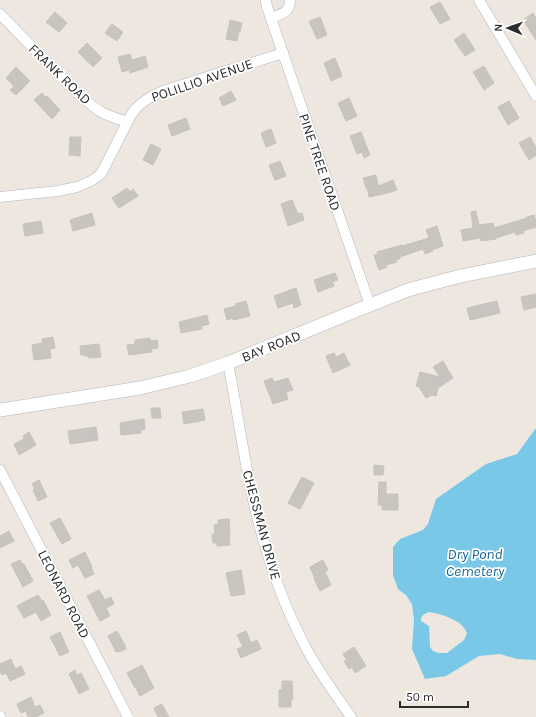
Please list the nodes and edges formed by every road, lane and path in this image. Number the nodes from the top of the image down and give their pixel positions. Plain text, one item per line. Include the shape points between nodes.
1 (266, 0) edge
2 (290, 0) edge
3 (479, 0) edge
4 (0, 14) edge
5 (271, 18) junction
6 (283, 53) junction
7 (536, 96) edge
8 (127, 122) junction
9 (0, 197) edge
10 (536, 261) edge
11 (370, 305) junction
12 (228, 363) junction
13 (0, 410) edge
14 (0, 470) edge
15 (128, 717) edge
16 (351, 717) edge

1 - 5 street, PINE TREE ROAD
2 - 5 street via 286,12
3 - 7 street
4 - 8 street, FRANK ROAD via 88,102 102,112
5 - 6 street, PINE TREE ROAD
6 - 8 street, POLILLIO AVENUE via 156,94 140,104
6 - 11 street, PINE TREE ROAD
8 - 9 street, POLILLIO AVENUE via 103,169 91,182 58,191
10 - 11 main road, BAY ROAD via 430,284
11 - 12 main road, BAY ROAD
12 - 13 main road, BAY ROAD via 156,385
12 - 16 street, CHESSMAN DRIVE via 256,512 277,583 305,646
14 - 15 street, LEONARD ROAD

